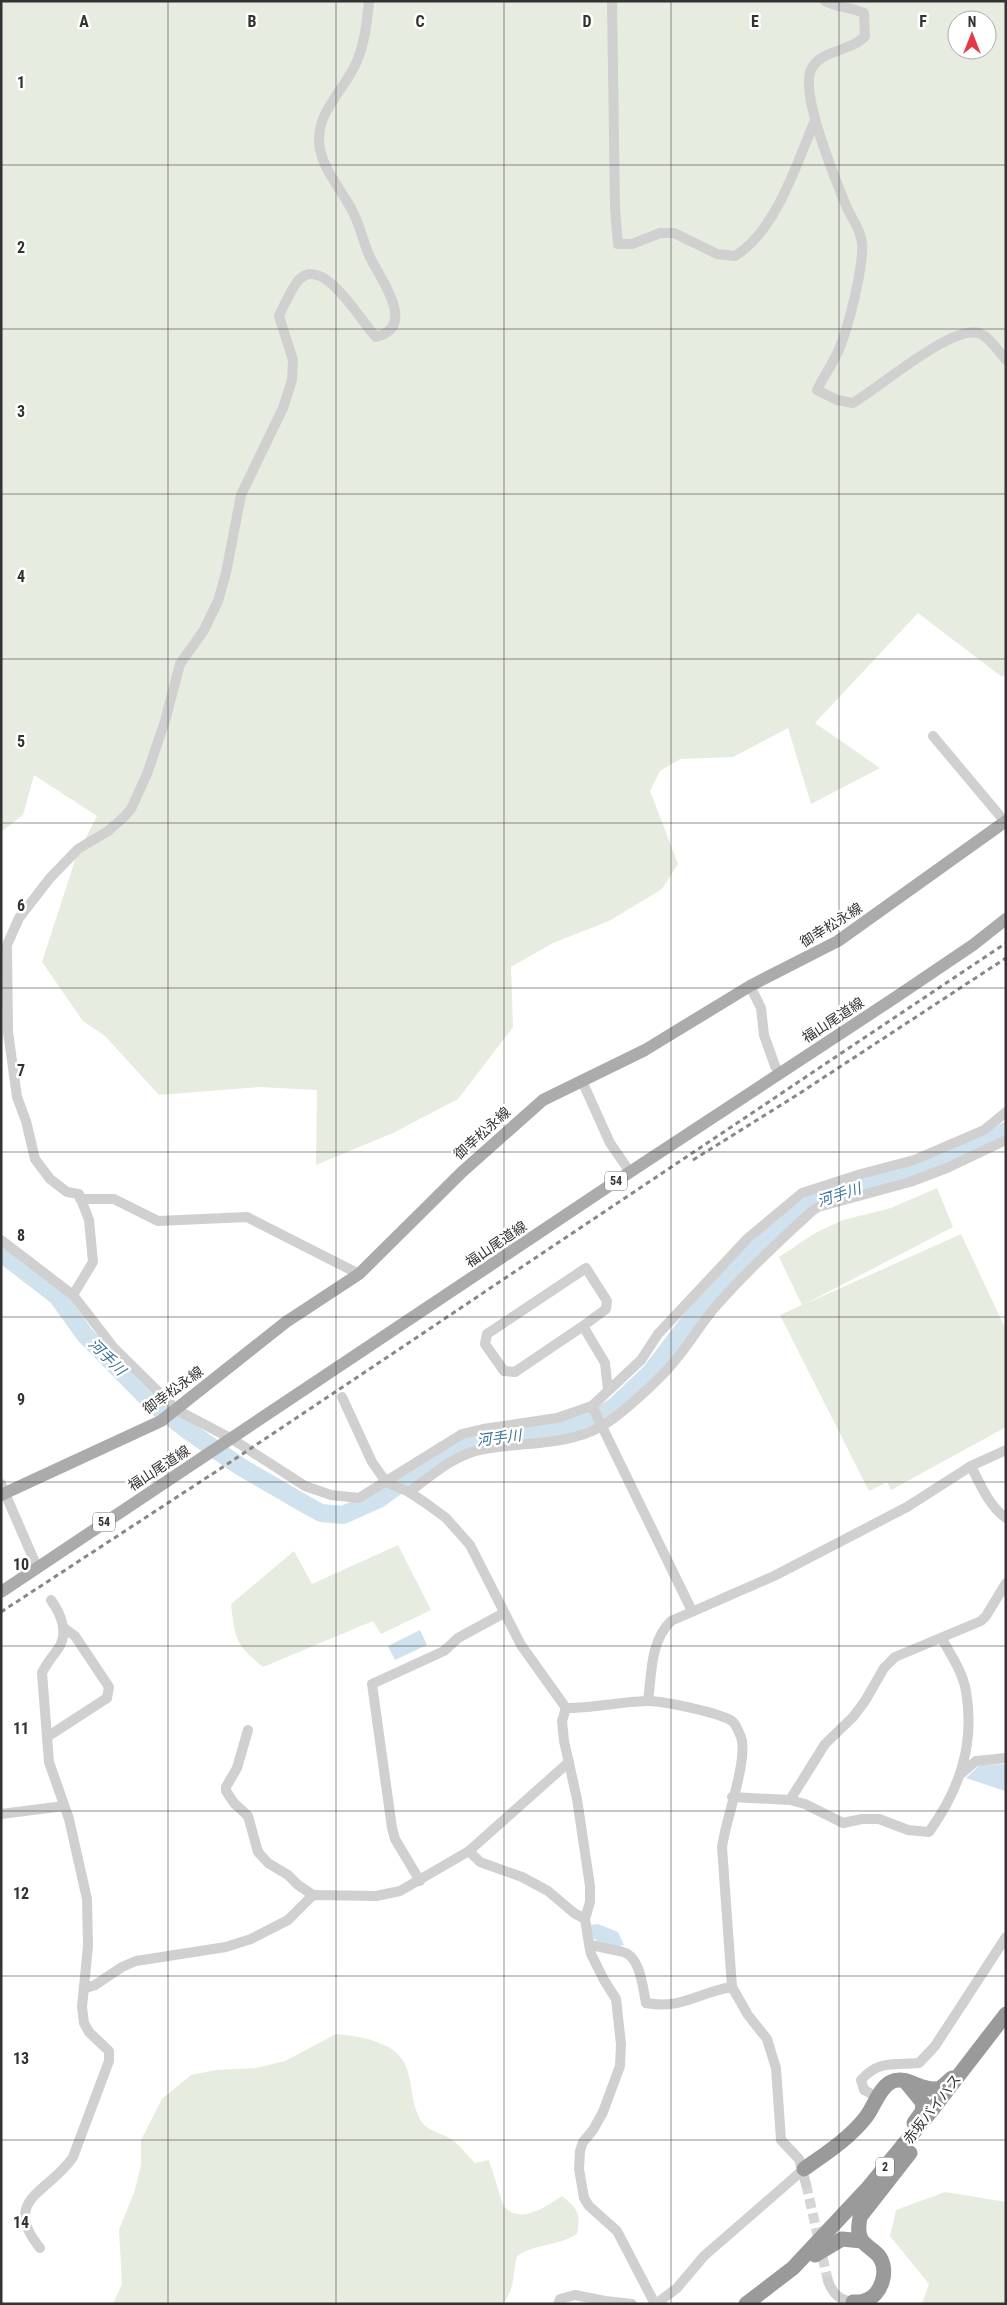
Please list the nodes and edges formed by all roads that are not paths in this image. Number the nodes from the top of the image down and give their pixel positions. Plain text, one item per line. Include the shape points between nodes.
1 (369, 1) edge
2 (612, 1) edge
3 (825, 1) edge
4 (815, 120) junction
5 (1006, 360) edge
6 (933, 736) dead end
7 (1006, 822) edge
8 (1006, 919) edge
9 (750, 986) junction
10 (780, 1073) junction
11 (582, 1081) junction
12 (1006, 1112) edge
13 (1006, 1140) edge
14 (630, 1172) junction
15 (80, 1199) junction
16 (1, 1240) edge
17 (359, 1274) junction
18 (73, 1295) junction
19 (583, 1326) junction
20 (608, 1390) junction
21 (342, 1398) dead end
22 (593, 1407) junction
23 (171, 1414) junction
24 (602, 1424) junction
25 (229, 1441) junction
26 (1006, 1450) edge
27 (971, 1466) junction
28 (388, 1482) junction
29 (3, 1491) edge
30 (407, 1491) junction
31 (1006, 1518) edge
32 (38, 1567) junction
33 (1006, 1583) edge
34 (1, 1592) edge
35 (51, 1600) dead end
36 (692, 1610) junction
37 (504, 1614) junction
38 (64, 1628) junction
39 (942, 1638) junction
40 (648, 1701) junction
41 (566, 1708) junction
42 (248, 1730) dead end
43 (47, 1737) junction
44 (1006, 1758) edge
45 (569, 1762) junction
46 (961, 1773) junction
47 (732, 1797) junction
48 (790, 1800) junction
49 (64, 1806) junction
50 (1, 1814) edge
51 (470, 1851) junction
52 (420, 1881) junction
53 (313, 1895) junction
54 (585, 1919) junction
55 (1006, 1937) edge
56 (589, 1944) junction
57 (732, 1987) junction
58 (86, 1988) junction
59 (1006, 2014) edge
60 (1006, 2023) edge
61 (963, 2069) junction
62 (905, 2081) junction
63 (878, 2097) junction
64 (941, 2106) junction
65 (805, 2177) junction
66 (867, 2189) junction
67 (862, 2241) junction
68 (40, 2248) dead end
69 (815, 2255) junction
70 (828, 2281) tunnel mouth
71 (852, 2303) edge
72 (558, 2304) edge
73 (632, 2304) edge
74 (655, 2304) edge
75 (746, 2304) edge
76 (759, 2304) edge

1 - 15 street via 358,60 320,123 320,148 325,164 354,214 370,256 390,291 394,323 383,335 376,337 367,329 352,304 329,281 318,276 305,276 298,281 279,316 293,360 292,380 283,408 241,496 218,601 204,630 180,664 147,774 131,809 108,830 78,848 50,878 19,918 7,945 8,1032 17,1097 36,1160 50,1179 67,1192 79,1194
2 - 4 street via 618,244 632,244 660,233 674,233 717,254 735,256 740,253 758,236 772,214
3 - 4 street via 864,13 864,36 860,42 835,51 815,64 810,72
4 - 5 street via 862,242 860,272 840,346 817,390 837,400 853,403 940,343 961,333 978,332 987,337
6 - 7 street
7 - 9 main road, 御幸松永線 via 838,941
8 - 10 main road, 福山尾道線 / 54 via 973,945
9 - 10 street via 761,1008 764,1035
9 - 11 main road, 御幸松永線 via 645,1050
10 - 14 main road, 福山尾道線 / 54
11 - 14 street via 610,1143
11 - 17 main road, 御幸松永線 via 543,1100 522,1117
12 - 20 street via 984,1130 914,1160 802,1193 748,1238 658,1334 642,1360
13 - 24 street via 910,1182 818,1207 741,1278 672,1364 626,1408
14 - 25 main road, 福山尾道線 / 54
15 - 17 street via 114,1199 158,1221 247,1217
15 - 18 street via 89,1220 93,1262
16 - 18 street
17 - 23 main road, 御幸松永線 via 286,1322
18 - 23 street
19 - 19 street via 515,1372 504,1371 485,1344 487,1334 586,1268 607,1301 606,1309
19 - 20 street via 605,1363
20 - 22 street
21 - 28 street via 372,1462
22 - 24 street
22 - 28 street via 557,1418 462,1434
23 - 25 street
23 - 29 main road, 御幸松永線
24 - 30 street via 590,1432 543,1443 483,1449 467,1454
24 - 36 street
25 - 28 street via 305,1486 331,1496 359,1498
25 - 32 main road, 福山尾道線 / 54
26 - 27 street
27 - 31 street via 998,1513
27 - 36 street via 907,1507 774,1576
28 - 30 street
29 - 32 street
30 - 37 street via 446,1518 470,1545
32 - 34 main road, 福山尾道線 / 54
33 - 39 street via 981,1621
35 - 38 street via 59,1611
36 - 40 street via 671,1621 661,1632 656,1644
37 - 41 street via 521,1645
37 - 52 street via 458,1638 444,1651 372,1684 392,1828
38 - 43 street via 60,1647 42,1673
38 - 43 street via 78,1641 109,1687 109,1694
39 - 46 street via 966,1690 967,1754
39 - 48 street via 895,1657 884,1668 853,1717 825,1744
40 - 41 street
40 - 47 street via 718,1715 734,1722 742,1740 742,1756
41 - 45 street via 562,1722
42 - 53 street via 237,1768 226,1791 248,1816 258,1852 268,1863
43 - 49 street via 49,1762
44 - 46 street via 976,1761
45 - 51 street
45 - 54 street via 590,1886
46 - 48 street via 946,1808 929,1832 908,1830 879,1820 862,1819 843,1824 805,1804
47 - 48 street
47 - 57 street via 722,1847
49 - 50 street
49 - 58 street via 87,1899
51 - 52 street
51 - 54 street via 480,1862 522,1877 548,1891
52 - 53 street via 400,1891 376,1896
53 - 58 street via 288,1920 250,1939 226,1947 136,1961
54 - 56 street
55 - 63 street via 935,2046 919,2063 890,2063 870,2070 861,2080 864,2090
56 - 57 street via 624,1952 633,1960 646,2003 676,2005 714,1990
56 - 74 street via 591,1954 616,2000 621,2044 620,2066 603,2112 580,2152 584,2198 617,2231
57 - 65 street via 767,2040 776,2068 781,2140 800,2158
58 - 68 street via 82,2007 84,2023 109,2050 110,2061 73,2157 67,2166 37,2189 23,2207 21,2219
59 - 61 highway, 赤坂バイパス / 2
60 - 64 highway, 赤坂バイパス / 2
61 - 62 highway via 940,2088 929,2089
61 - 66 highway, 赤坂バイパス / 2
62 - 63 highway via 889,2083
62 - 66 highway via 923,2103 922,2112
63 - 65 highway via 866,2118
64 - 67 highway via 926,2132 860,2216 858,2229
64 - 69 highway, 赤坂バイパス / 2 via 871,2194
65 - 74 street via 704,2256 677,2288
66 - 75 highway, 赤坂バイパス / 2 via 793,2268
67 - 69 highway via 842,2239
67 - 71 highway via 879,2256 884,2272 879,2289 872,2296
69 - 76 highway, 赤坂バイパス / 2 via 777,2292
70 - 71 street via 832,2292
72 - 73 street via 560,2300 575,2295

